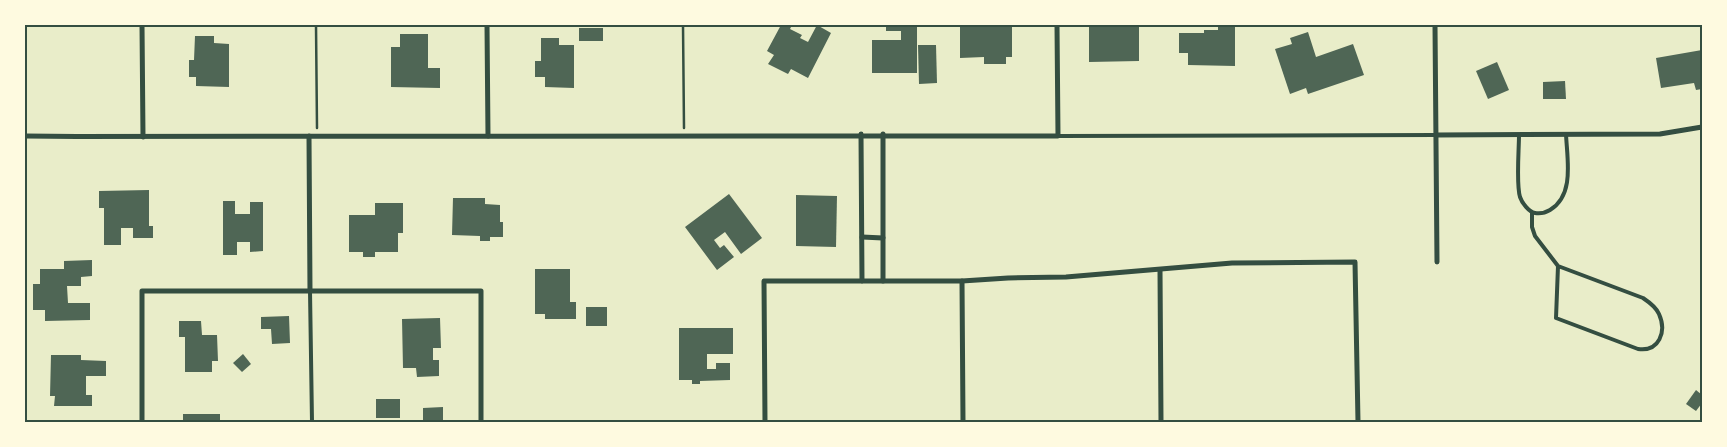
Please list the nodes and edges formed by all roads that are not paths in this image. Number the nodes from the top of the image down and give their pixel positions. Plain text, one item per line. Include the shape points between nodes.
1 (142, 25) edge
2 (487, 25) edge
3 (1057, 25) edge
4 (1435, 25) edge
5 (1702, 127) edge
6 (861, 134) junction
7 (883, 134) junction
8 (1519, 134) junction
9 (1566, 134) junction
10 (1436, 135) junction
11 (25, 136) edge
12 (309, 136) junction
13 (488, 136) junction
14 (1058, 136) junction
15 (143, 137) junction
16 (1532, 213) junction
17 (862, 237) junction
18 (883, 238) junction
19 (1437, 262) dead end
20 (1558, 266) junction
21 (1160, 270) junction
22 (862, 281) junction
23 (883, 281) junction
24 (962, 281) junction
25 (310, 291) junction
26 (142, 422) edge
27 (312, 422) edge
28 (481, 422) edge
29 (765, 422) edge
30 (963, 422) edge
31 (1161, 422) edge
32 (1358, 422) edge

1 - 15 street
2 - 13 street
3 - 14 street
4 - 10 street
5 - 9 street via 1660,134
6 - 7 street
6 - 13 street
6 - 17 street
7 - 14 street
7 - 18 street
8 - 9 street
8 - 10 street
8 - 16 lane via 1520,196
9 - 16 lane via 1565,193 1559,203 1544,213
10 - 14 lane
10 - 19 street
11 - 15 street
12 - 13 street
12 - 15 street
12 - 25 street
16 - 20 lane via 1535,236
17 - 18 street
17 - 22 street
18 - 23 street
20 - 20 lane via 1643,298 1653,305 1660,314 1660,341 1651,349 1638,350 1556,318
21 - 24 street
21 - 31 street
21 - 32 street via 1232,263 1355,262
22 - 23 street
22 - 29 street via 764,281
23 - 24 street
24 - 30 street
25 - 26 street via 142,291
25 - 27 lane
25 - 28 street via 480,291

